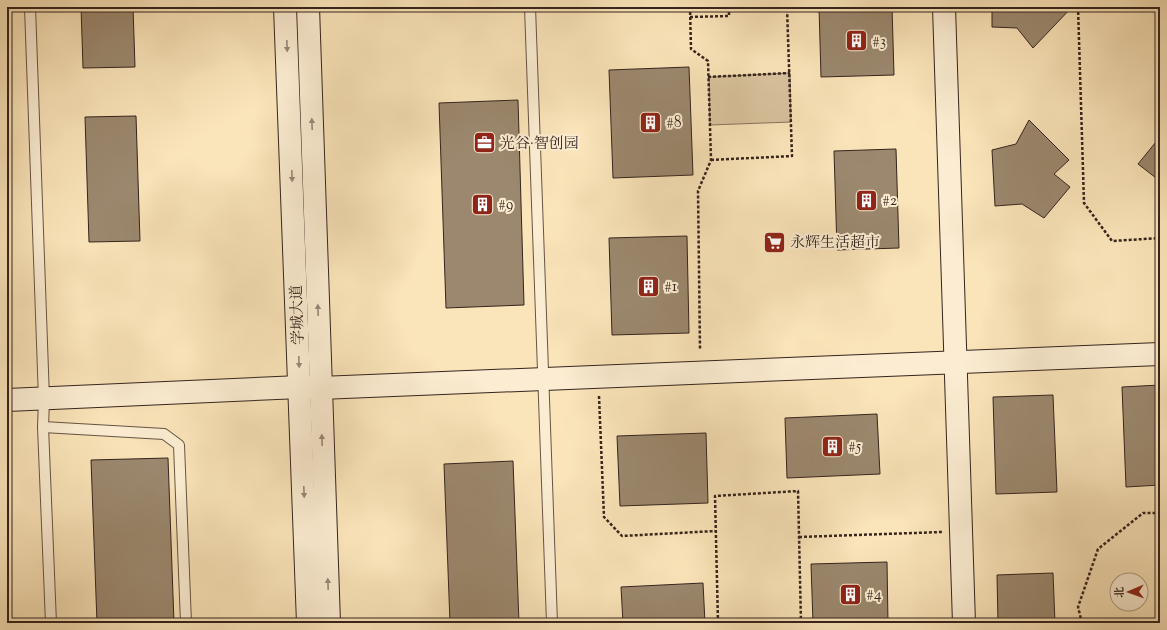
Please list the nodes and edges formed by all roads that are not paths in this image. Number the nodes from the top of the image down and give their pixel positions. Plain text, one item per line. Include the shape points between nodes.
1 (30, 7) edge
2 (285, 7) edge
3 (308, 7) edge
4 (530, 7) edge
5 (944, 7) edge
6 (1160, 354) edge
7 (955, 362) junction
8 (544, 379) junction
9 (310, 388) junction
10 (44, 399) junction
11 (7, 400) edge
12 (43, 428) junction
13 (51, 623) edge
14 (186, 623) edge
15 (308, 623) edge
16 (329, 623) edge
17 (552, 623) edge
18 (964, 623) edge

1 - 10 lane
2 -> 9 street, 学城大道
9 -> 3 street, 学城大道
4 - 8 lane
5 - 7 street
6 - 7 street
7 - 8 street
7 - 18 street
8 - 9 street
8 - 17 lane
9 - 10 street
9 -> 15 street, 学城大道
16 -> 9 street, 学城大道
10 - 11 street
10 - 12 lane
12 - 13 lane
12 - 14 lane via 164,434 179,445

